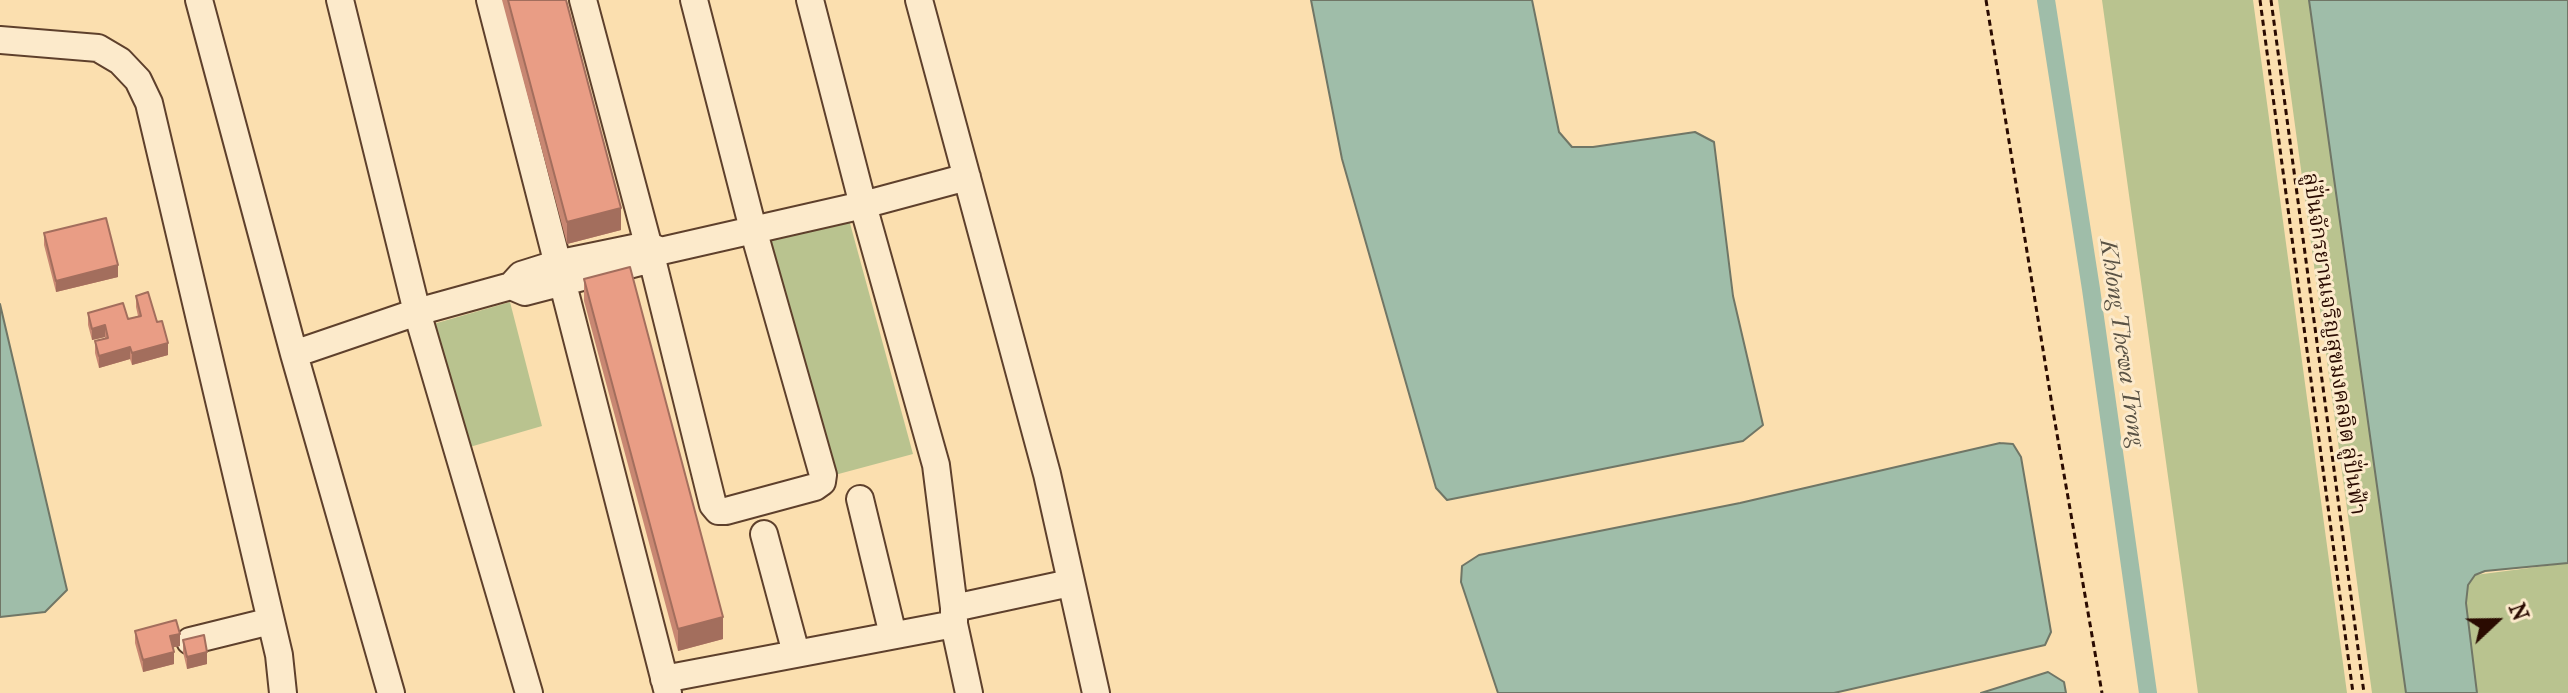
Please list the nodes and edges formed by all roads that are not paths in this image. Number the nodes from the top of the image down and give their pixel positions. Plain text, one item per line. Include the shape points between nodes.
1 (199, 0) edge
2 (340, 0) edge
3 (490, 0) edge
4 (583, 0) edge
5 (694, 0) edge
6 (810, 0) edge
7 (919, 0) edge
8 (0, 40) edge
9 (967, 177) junction
10 (863, 205) junction
11 (753, 229) junction
12 (654, 252) junction
13 (559, 274) junction
14 (417, 312) junction
15 (294, 354) junction
16 (860, 499) dead end
17 (764, 534) dead end
18 (1070, 583) junction
19 (954, 616) junction
20 (271, 621) junction
21 (893, 635) junction
22 (190, 641) edge
23 (796, 653) junction
24 (666, 686) edge
25 (283, 693) edge
26 (391, 693) edge
27 (529, 693) edge
28 (969, 693) edge
29 (1096, 693) edge

1 - 15 street
2 - 14 street
3 - 13 street
4 - 12 street
5 - 11 street
6 - 10 street
7 - 9 street
8 - 20 street via 98,48 138,80 149,103
9 - 10 street
9 - 18 street via 1047,474
10 - 11 street
10 - 19 street via 936,465
11 - 12 street
11 - 12 street via 823,475 815,487 726,511 713,505
12 - 13 street
13 - 14 street via 521,275 511,286
13 - 24 street
14 - 15 street
14 - 27 street
15 - 26 street
16 - 21 street
17 - 23 street
18 - 19 street
18 - 29 street
19 - 21 street
19 - 28 street
20 - 22 street
20 - 25 street
21 - 23 street
23 - 24 street

